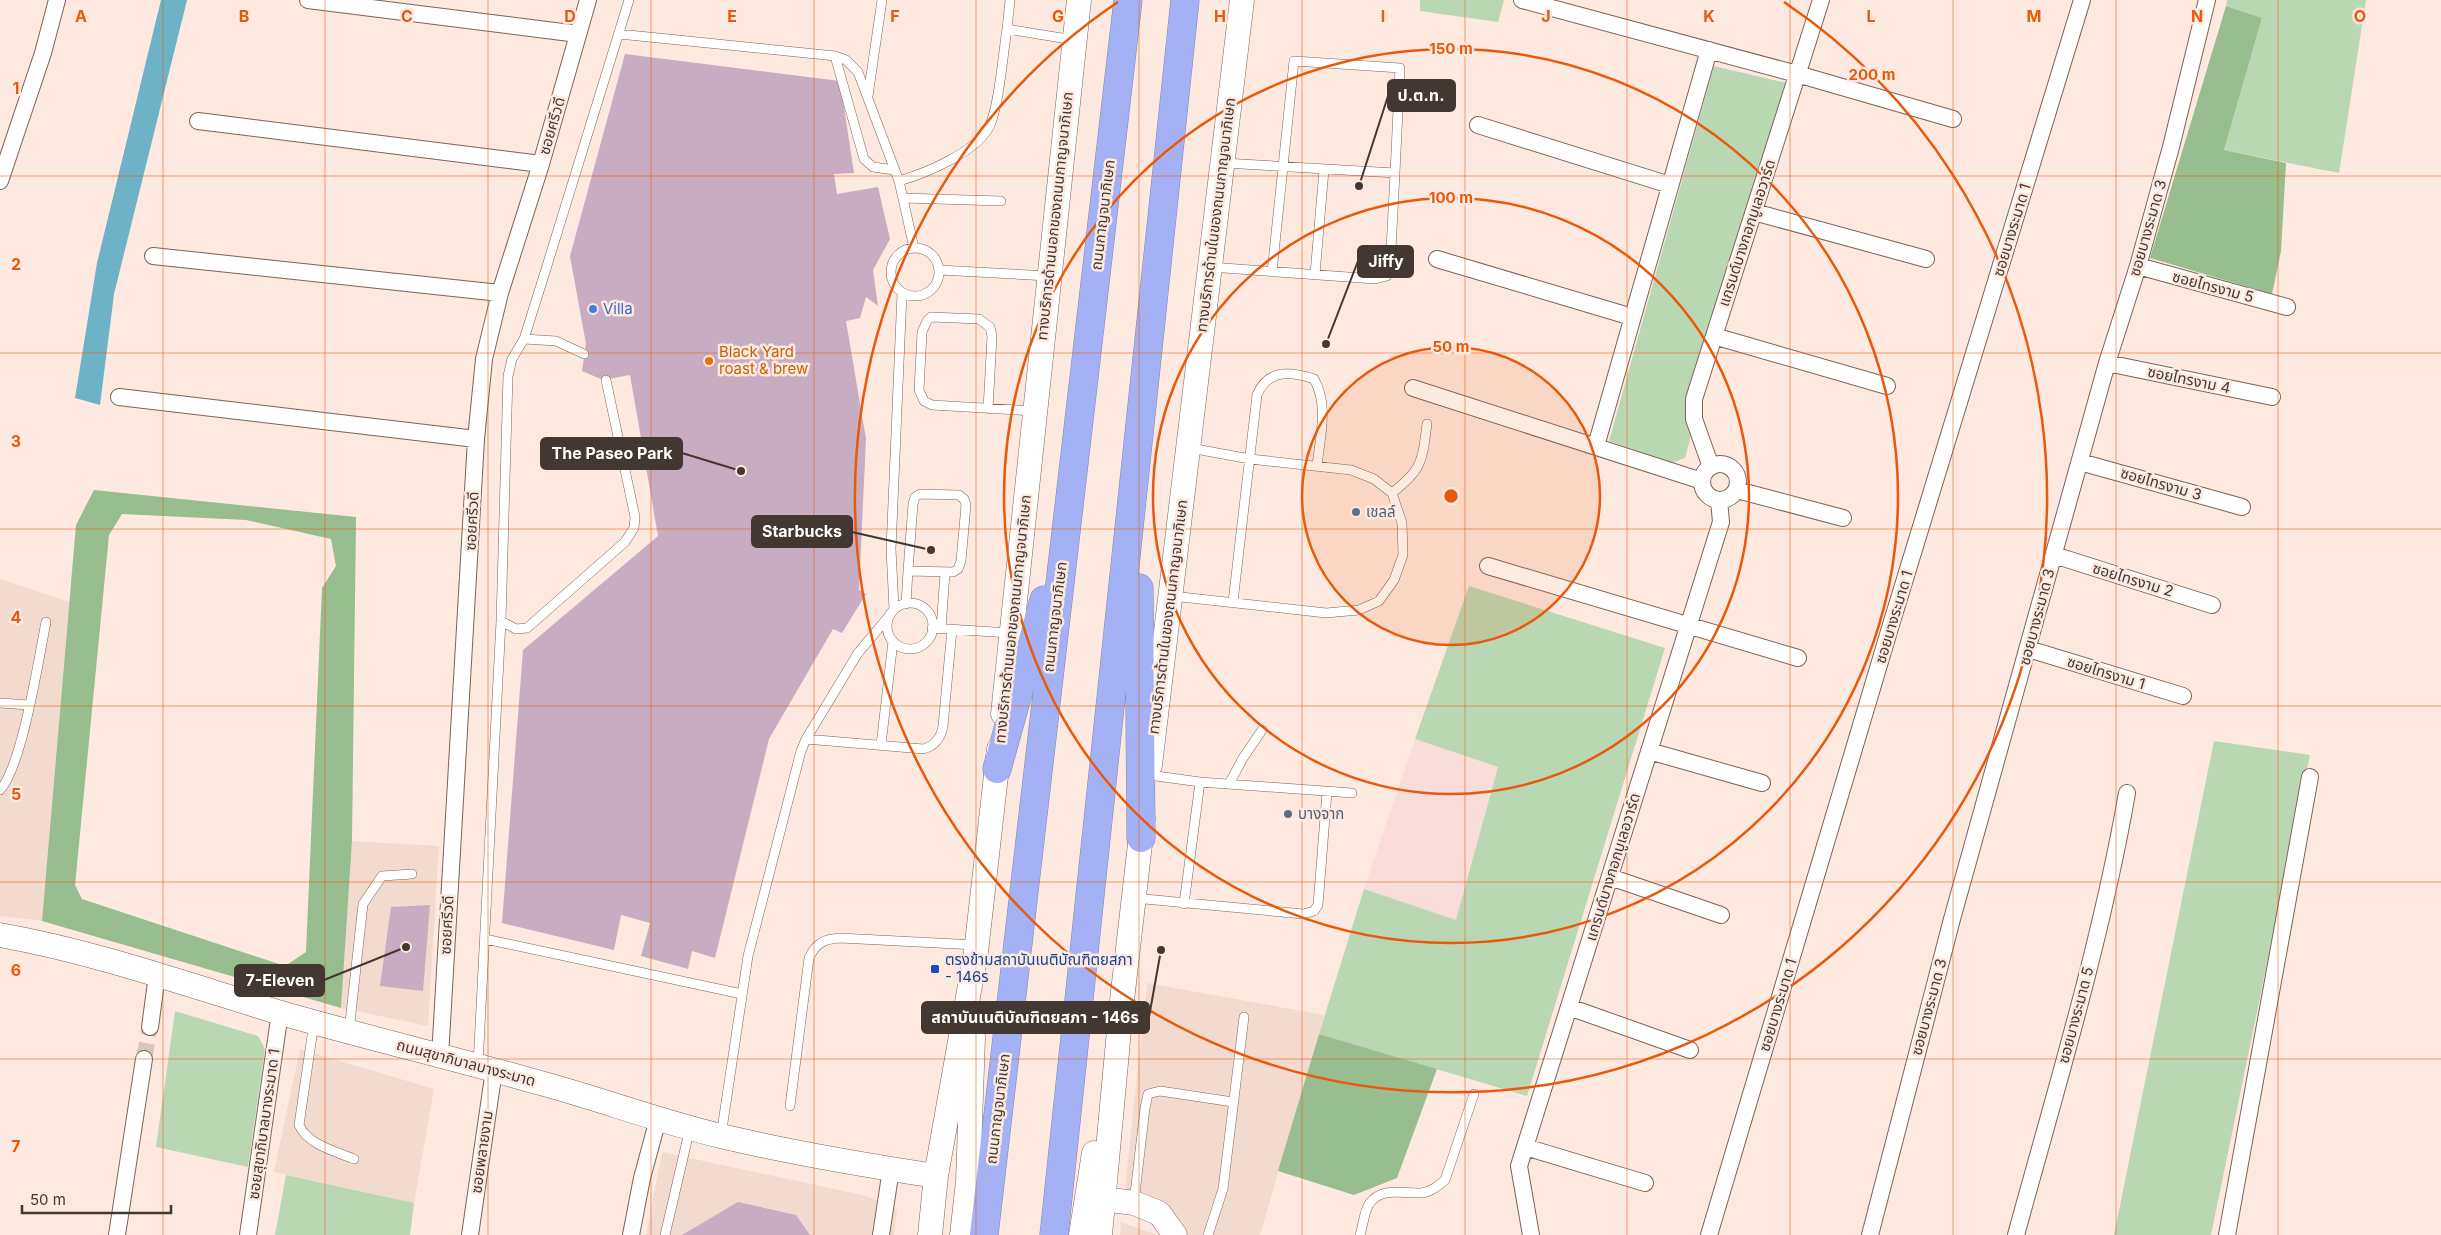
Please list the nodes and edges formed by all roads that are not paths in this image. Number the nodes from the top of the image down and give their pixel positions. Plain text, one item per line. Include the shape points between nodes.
1 (58, 0) edge
2 (308, 0) edge
3 (588, 0) edge
4 (630, 0) edge
5 (882, 0) edge
6 (1010, 0) edge
7 (1079, 0) edge
8 (1128, 0) edge
9 (1185, 0) edge
10 (1242, 0) edge
11 (1522, 0) edge
12 (1821, 0) edge
13 (2082, 0) edge
14 (2206, 0) edge
15 (1007, 30) junction
16 (578, 34) junction
17 (619, 34) junction
18 (1074, 40) junction
19 (1709, 50) junction
20 (835, 56) junction
21 (1797, 74) junction
22 (868, 97) junction
23 (1953, 119) dead end
24 (198, 121) dead end
25 (1478, 125) dead end
26 (1222, 163) junction
27 (541, 164) junction
28 (1282, 168) junction
29 (895, 170) junction
30 (1324, 170) junction
31 (1395, 174) junction
32 (0, 181) edge
33 (899, 181) junction
34 (1670, 185) junction
35 (903, 198) junction
36 (1001, 201) dead end
37 (1754, 212) junction
38 (914, 248) junction
39 (153, 256) dead end
40 (1437, 259) dead end
41 (1926, 259) dead end
42 (2138, 266) junction
43 (1210, 267) junction
44 (939, 270) junction
45 (1272, 272) junction
46 (1315, 274) junction
47 (1049, 276) junction
48 (902, 293) junction
49 (500, 294) junction
50 (2287, 307) dead end
51 (1632, 317) junction
52 (1714, 336) junction
53 (524, 339) junction
54 (584, 354) dead end
55 (2107, 363) junction
56 (606, 380) dead end
57 (1887, 386) dead end
58 (1413, 388) dead end
59 (119, 397) dead end
60 (2272, 397) dead end
61 (988, 409) junction
62 (1034, 412) junction
63 (1427, 424) dead end
64 (476, 439) junction
65 (1596, 446) junction
66 (1190, 448) junction
67 (1138, 457) junction
68 (1250, 459) junction
69 (2080, 462) junction
70 (1317, 466) junction
71 (1707, 474) junction
72 (1737, 490) junction
73 (1392, 492) junction
74 (1719, 500) junction
75 (2242, 507) dead end
76 (1067, 516) junction
77 (1843, 518) dead end
78 (2054, 556) junction
79 (1488, 566) dead end
80 (908, 571) junction
81 (945, 573) junction
82 (1169, 595) junction
83 (1233, 602) junction
84 (906, 604) junction
85 (2212, 605) dead end
86 (892, 612) junction
87 (501, 621) junction
88 (46, 622) dead end
89 (1688, 625) junction
90 (936, 628) junction
91 (952, 629) junction
92 (1013, 633) junction
93 (893, 640) junction
94 (2028, 649) junction
95 (1798, 658) dead end
96 (2183, 696) dead end
97 (0, 703) edge
98 (29, 706) junction
99 (1262, 730) dead end
100 (806, 739) junction
101 (881, 745) junction
102 (1649, 751) junction
103 (996, 769) junction
104 (1149, 775) junction
105 (2310, 777) dead end
106 (1200, 782) junction
107 (1762, 783) dead end
108 (1229, 784) junction
109 (0, 790) edge
110 (1327, 792) junction
111 (1352, 793) dead end
112 (2127, 793) dead end
113 (1140, 838) junction
114 (412, 874) dead end
115 (1610, 878) junction
116 (1133, 898) junction
117 (1184, 904) junction
118 (1721, 915) dead end
119 (0, 935) edge
120 (485, 940) junction
121 (976, 949) junction
122 (157, 975) junction
123 (742, 994) junction
124 (1569, 1007) junction
125 (1121, 1009) junction
126 (280, 1012) junction
127 (1244, 1017) dead end
128 (314, 1022) junction
129 (150, 1027) tunnel mouth
130 (349, 1031) junction
131 (1690, 1050) dead end
132 (440, 1057) junction
133 (144, 1059) tunnel mouth
134 (486, 1067) junction
135 (1474, 1094) dead end
136 (1233, 1102) junction
137 (790, 1106) dead end
138 (658, 1119) junction
139 (690, 1128) junction
140 (721, 1136) junction
141 (1525, 1147) junction
142 (354, 1159) dead end
143 (891, 1170) junction
144 (936, 1176) junction
145 (1645, 1183) dead end
146 (1104, 1200) junction
147 (1134, 1203) junction
148 (117, 1235) edge
149 (248, 1235) edge
150 (470, 1235) edge
151 (631, 1235) edge
152 (665, 1235) edge
153 (881, 1235) edge
154 (930, 1235) edge
155 (962, 1235) edge
156 (984, 1235) edge
157 (1054, 1235) edge
158 (1081, 1235) edge
159 (1100, 1235) edge
160 (1175, 1235) edge
161 (1208, 1235) edge
162 (1360, 1235) edge
163 (1531, 1235) edge
164 (1709, 1235) edge
165 (1870, 1235) edge
166 (2016, 1235) edge
167 (2227, 1235) edge

1 - 32 street
2 - 16 street
3 - 16 street, ซอยศรีวดี
4 - 17 lane
5 - 22 lane
6 - 15 lane
7 - 18 main road, ทางบริการด้านนอกของถนนกาญจนาภิเษก
8 - 76 highway, ถนนกาญจนาภิเษก
9 - 67 highway
10 - 26 main road, ทางบริการด้านในของถนนกาญจนาภิเษก
11 - 19 street
12 - 21 street, แกรนด์บางกอกบูเลอวาร์ด
13 - 164 street, ซอยบางระมาด 1
14 - 42 street, ซอยบางระมาด 3 via 2171,148
15 - 18 lane
15 - 33 lane via 988,129 940,166
16 - 27 street, ซอยศรีวดี
17 - 20 lane
17 - 53 lane
18 - 47 main road, ทางบริการด้านนอกของถนนกาญจนาภิเษก
19 - 21 street
19 - 34 street
20 - 22 lane via 856,69
20 - 29 lane via 864,159 873,167
21 - 23 street
21 - 37 street, แกรนด์บางกอกบูเลอวาร์ด
22 - 29 lane
24 - 27 street
25 - 34 street
26 - 28 lane
26 - 43 main road, ทางบริการด้านในของถนนกาญจนาภิเษก
27 - 49 street, ซอยศรีวดี
28 - 30 lane
28 - 31 lane via 1294,61 1400,68
28 - 45 lane
29 - 33 lane
30 - 31 lane
30 - 46 lane
31 - 46 lane via 1387,276 1375,279
33 - 35 lane
34 - 51 street
35 - 36 lane
35 - 38 lane
37 - 41 street
37 - 52 street, แกรนด์บางกอกบูเลอวาร์ด
38 - 44 lane via 930,252
38 - 48 lane via 899,253 891,266 892,281
39 - 49 street
40 - 51 street
42 - 50 street, ซอยไทรงาม 5
42 - 55 street, ซอยบางระมาด 3
43 - 45 lane
43 - 66 main road, ทางบริการด้านในของถนนกาญจนาภิเษก
44 - 47 lane
44 - 48 lane via 937,282 926,294
45 - 46 lane
47 - 62 main road, ทางบริการด้านนอกของถนนกาญจนาภิเษก
48 - 86 lane via 891,548
49 - 64 street, ซอยศรีวดี via 484,359
51 - 65 street
52 - 57 street
52 - 71 street, แกรนด์บางกอกบูเลอวาร์ด via 1694,399 1694,419
53 - 54 lane via 556,341
53 - 87 lane via 512,359 508,376
55 - 60 street, ซอยไทรงาม 4
55 - 69 street, ซอยบางระมาด 3
56 - 87 lane via 635,517 634,528 625,542 527,628 516,629
58 - 65 street
59 - 64 street
61 - 61 lane via 990,327 980,318 938,316 929,319 922,332 919,390 922,399 932,405
61 - 62 lane
62 - 92 main road, ทางบริการด้านนอกของถนนกาญจนาภิเษก
63 - 73 lane via 1418,468 1412,478
64 - 132 street, ซอยศรีวดี
65 - 71 street
66 - 68 lane
66 - 82 main road, ทางบริการด้านในของถนนกาญจนาภิเษก
67 - 113 highway
67 - 157 highway
68 - 70 lane
68 - 70 lane via 1262,384 1281,374 1304,376 1314,379 1323,400
68 - 83 lane
69 - 75 street, ซอยไทรงาม 3
69 - 78 street, ซอยบางระมาด 3
70 - 73 lane via 1351,470 1374,479
71 - 72 street via 1722,464 1733,469 1739,480
71 - 74 street via 1703,487 1708,496
72 - 74 street via 1731,497
72 - 77 street
73 - 83 lane via 1402,523 1403,555 1394,580 1379,601 1359,610 1326,613
74 - 89 street, แกรนด์บางกอกบูเลอวาร์ด via 1721,522
76 - 103 highway
76 - 156 highway, ถนนกาญจนาภิเษก
78 - 85 street, ซอยไทรงาม 2
78 - 94 street, ซอยบางระมาด 3
79 - 89 street
80 - 81 lane
80 - 81 lane via 915,497 920,494 958,495 966,505 961,565 953,572
80 - 84 lane
81 - 90 lane
82 - 83 lane
82 - 104 main road, ทางบริการด้านในของถนนกาญจนาภิเษก
84 - 86 lane
84 - 90 lane via 916,604 928,612
86 - 93 lane via 887,630
86 - 100 lane via 858,653
87 - 120 lane
88 - 98 lane
89 - 95 street
89 - 102 street, แกรนด์บางกอกบูเลอวาร์ด
90 - 91 lane
90 - 93 lane via 917,647 902,647
91 - 92 lane
91 - 101 lane via 943,726 938,741 923,749
92 - 103 main road, ทางบริการด้านนอกของถนนกาญจนาภิเษก
93 - 101 lane
94 - 96 street, ซอยไทรงาม 1
94 - 165 street, ซอยบางระมาด 3 via 1952,919
97 - 98 lane
98 - 109 lane via 13,766
99 - 108 lane
100 - 101 lane
100 - 123 lane via 755,929
102 - 107 street
102 - 115 street, แกรนด์บางกอกบูเลอวาร์ด
103 - 121 main road, ทางบริการด้านนอกของถนนกาญจนาภิเษก
104 - 106 lane
104 - 113 main road, ทางบริการด้านในของถนนกาญจนาภิเษก
105 - 167 street
106 - 108 lane
106 - 117 lane
108 - 110 lane
110 - 111 lane
110 - 117 lane via 1318,905 1314,911 1303,914
112 - 166 street, ซอยบางระมาด 5 via 2092,956
113 - 116 main road, ทางบริการด้านในของถนนกาญจนาภิเษก
114 - 130 lane via 382,876 363,904
115 - 118 street
115 - 124 street, แกรนด์บางกอกบูเลอวาร์ด
116 - 117 lane
116 - 125 main road, ทางบริการด้านในของถนนกาญจนาภิเษก
119 - 122 main road, ถนนสุขาภิบาลบางระมาด via 49,944
120 - 123 lane
120 - 134 lane
121 - 137 lane via 840,938 826,939 814,947 809,958
121 - 144 main road, ทางบริการด้านนอกของถนนกาญจนาภิเษก
121 - 155 main road via 968,1182
122 - 126 main road, ถนนสุขาภิบาลบางระมาด
122 - 129 street
123 - 140 lane
124 - 131 street
124 - 141 street, แกรนด์บางกอกบูเลอวาร์ด
125 - 146 main road, ทางบริการด้านในของถนนกาญจนาภิเษก
125 - 158 main road
126 - 128 main road, ถนนสุขาภิบาลบางระมาด
126 - 149 street, ซอยสุขาภิบาลบางระมาด 1
127 - 136 lane
128 - 130 main road, ถนนสุขาภิบาลบางระมาด
128 - 142 lane via 299,1125 304,1135 313,1141
130 - 132 main road, ถนนสุขาภิบาลบางระมาด
132 - 134 main road, ถนนสุขาภิบาลบางระมาด
133 - 148 street
134 - 138 main road, ถนนสุขาภิบาลบางระมาด
134 - 150 street, ซอยพลายงาม
135 - 162 lane via 1445,1180 1436,1189 1422,1193 1399,1191 1383,1194 1369,1204
136 - 147 lane via 1160,1091 1148,1094
136 - 161 lane via 1223,1189
138 - 139 main road, ถนนสุขาภิบาลบางระมาด
138 - 151 street
139 - 140 main road, ถนนสุขาภิบาลบางระมาด
139 - 152 lane
140 - 143 main road, ถนนสุขาภิบาลบางระมาด
141 - 145 street
141 - 163 street, แกรนด์บางกอกบูเลอวาร์ด via 1519,1166
143 - 144 main road, ถนนสุขาภิบาลบางระมาด
143 - 153 street
144 - 154 main road, ทางบริการด้านนอกของถนนกาญจนาภิเษก
146 - 147 main road
146 - 159 main road, ทางบริการด้านในของถนนกาญจนาภิเษก
147 - 160 main road via 1159,1213

